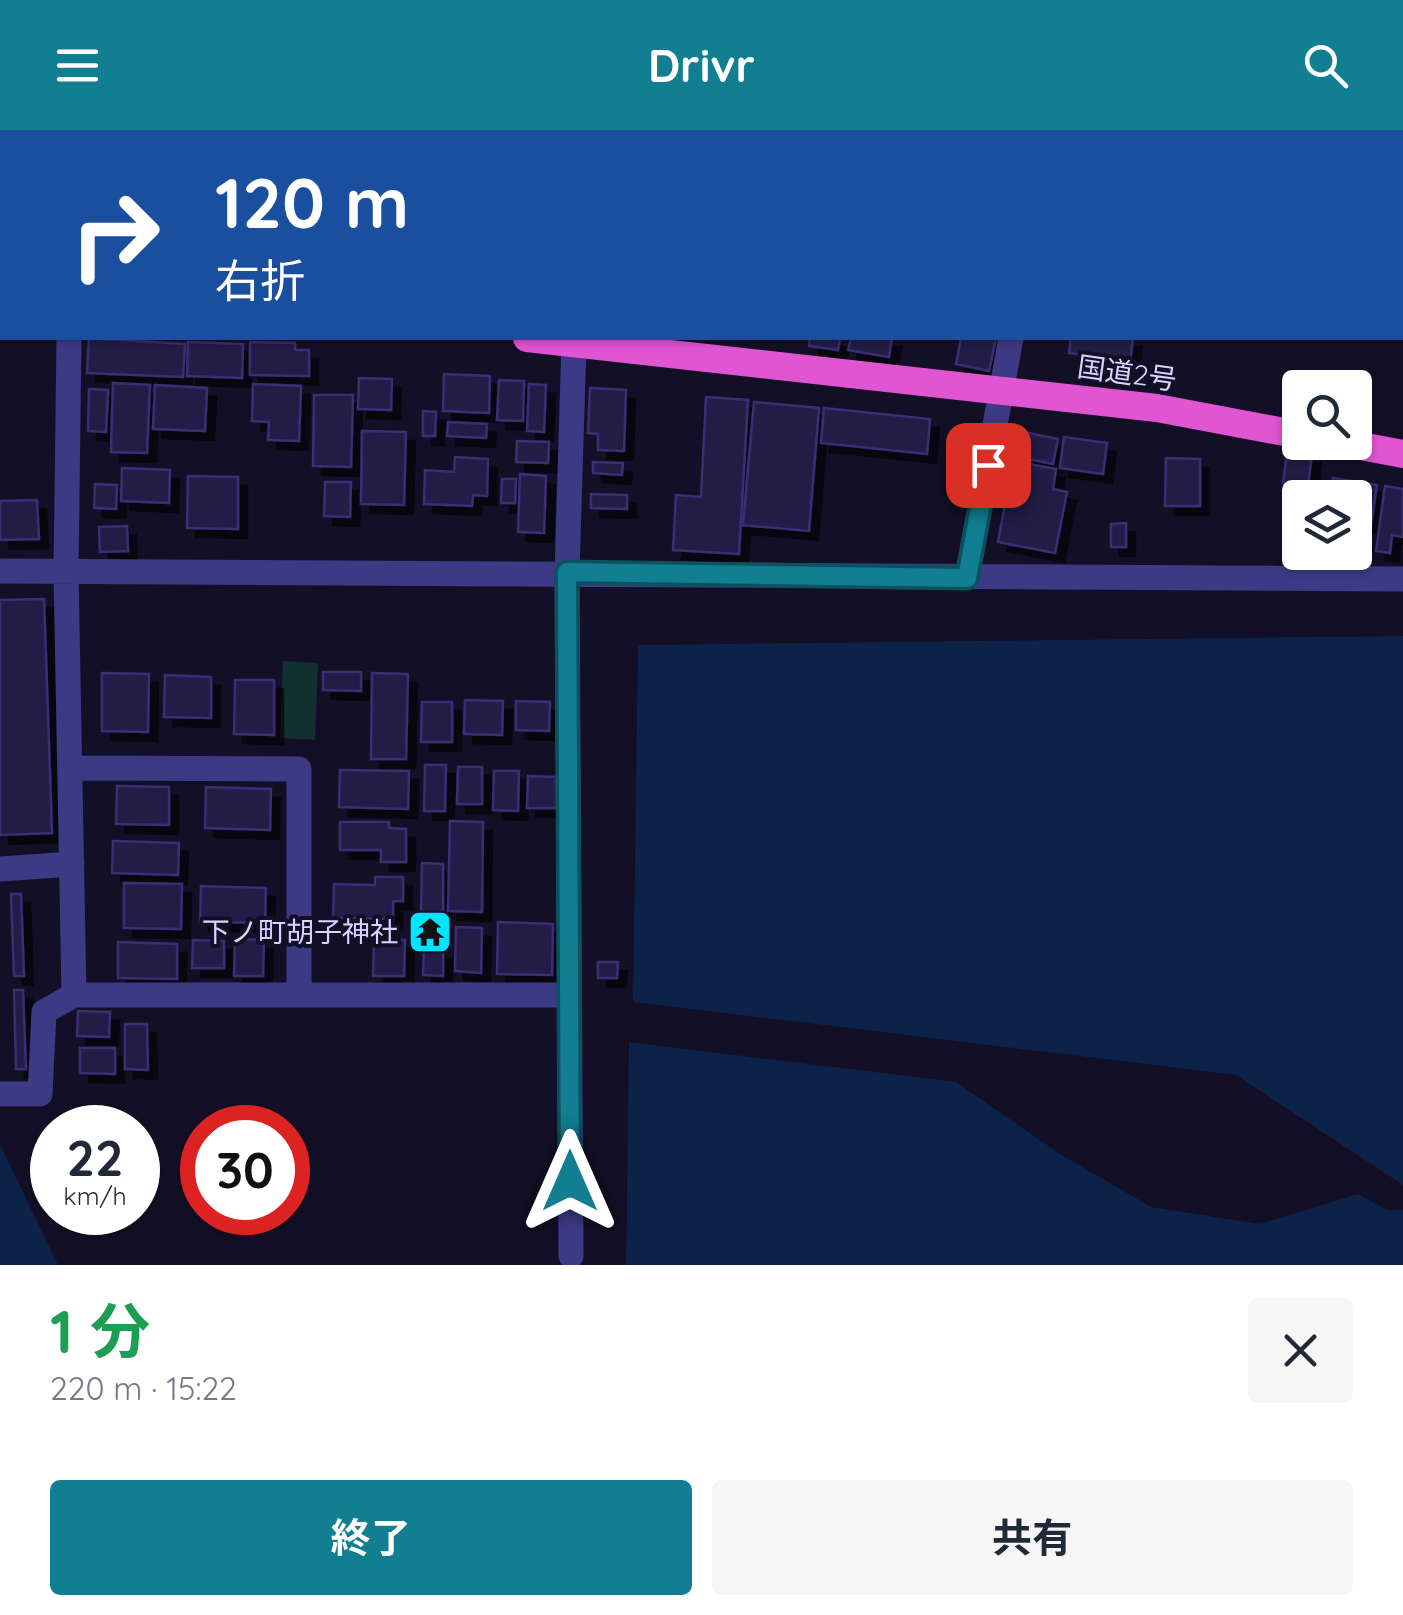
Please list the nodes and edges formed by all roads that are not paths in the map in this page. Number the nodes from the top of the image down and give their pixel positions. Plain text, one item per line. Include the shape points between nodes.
1 (69, 340) edge
2 (550, 340) edge
3 (1011, 340) edge
4 (574, 342) junction
5 (1001, 390) junction
6 (1282, 432) edge
7 (1372, 448) edge
8 (1403, 454) edge
9 (0, 571) edge
10 (66, 572) junction
11 (567, 572) junction
12 (967, 578) junction
13 (1403, 579) edge
14 (70, 768) junction
15 (72, 864) junction
16 (0, 869) edge
17 (299, 994) junction
18 (74, 995) junction
19 (569, 995) junction
20 (0, 1094) edge
21 (570, 1256) dead end

1 - 10 street
2 - 4 highway, 国道2号
3 - 5 street
4 - 5 highway, 国道2号
4 - 11 street
5 - 6 highway, 国道2号 via 1157,408
5 - 12 street
7 - 8 highway
9 - 10 street
10 - 11 street
10 - 14 street
11 - 12 street
11 - 19 street
12 - 13 street
14 - 15 street
14 - 17 street via 299,770
15 - 16 street
15 - 18 street
17 - 18 street
17 - 19 street
18 - 20 street via 44,1012 40,1094
19 - 21 street

